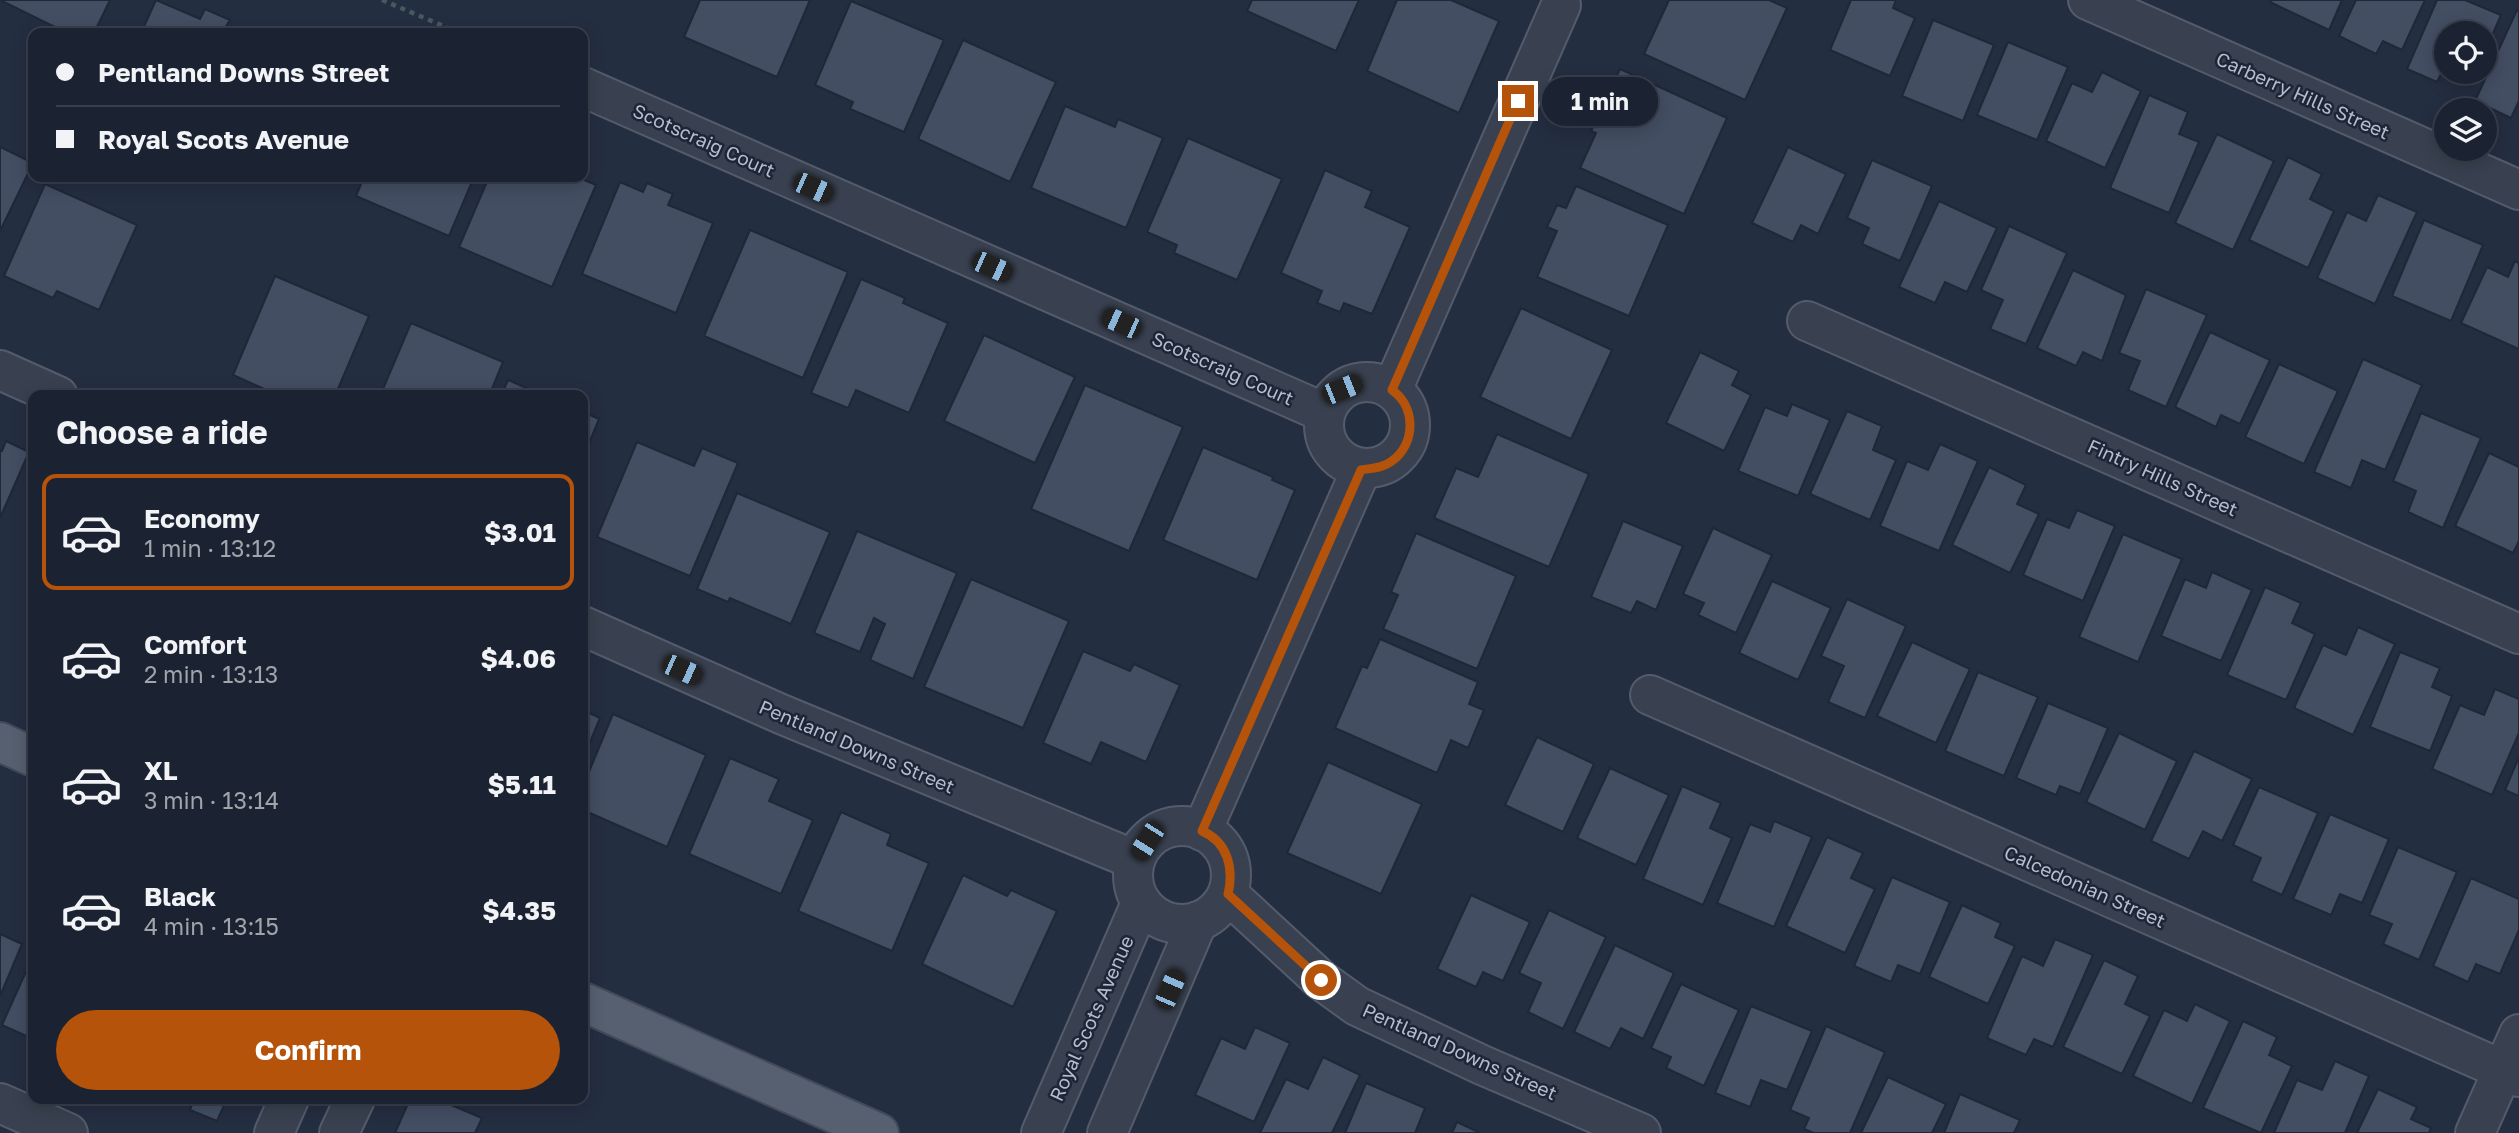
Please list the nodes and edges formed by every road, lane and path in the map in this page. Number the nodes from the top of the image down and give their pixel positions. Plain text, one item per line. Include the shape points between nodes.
1 (382, 0) edge
2 (2088, 0) edge
3 (1567, 2) edge
4 (448, 28) edge
5 (588, 89) edge
6 (2519, 190) edge
7 (1807, 321) dead end
8 (0, 370) edge
9 (45, 390) edge
10 (1392, 390) junction
11 (1325, 413) junction
12 (1361, 470) junction
13 (588, 628) edge
14 (2519, 634) edge
15 (1650, 695) dead end
16 (0, 742) edge
17 (28, 755) edge
18 (1202, 831) junction
19 (1135, 860) junction
20 (1228, 894) junction
21 (1141, 903) junction
22 (1198, 921) junction
23 (588, 1004) edge
24 (2519, 1034) edge
25 (1083, 1037) junction
26 (1138, 1061) junction
27 (2511, 1073) edge
28 (0, 1103) edge
29 (287, 1104) edge
30 (353, 1104) edge
31 (54, 1130) edge
32 (274, 1133) edge
33 (340, 1133) edge
34 (879, 1133) edge
35 (1041, 1133) edge
36 (1107, 1133) edge
37 (1641, 1133) edge
38 (2475, 1133) edge

1 - 4 path
2 - 6 street, Carberry Hills Street
3 - 10 street
5 - 11 street, Scotscraig Court
7 - 14 street, Fintry Hills Street
8 - 9 street
10 - 11 street via 1372,382 1357,383 1342,389
10 - 12 street via 1407,408 1409,438 1391,462
11 - 12 street via 1327,443 1335,456
12 - 18 street
13 - 19 street, Pentland Downs Street via 831,736
15 - 27 street, Calcedonian Street
16 - 17 main road
18 - 19 street via 1177,826 1161,831 1147,841
18 - 20 street via 1223,847 1230,863
19 - 21 street via 1133,877
20 - 22 street via 1220,907
20 - 37 street, Pentland Downs Street via 1321,980 1357,1006
21 - 22 street via 1158,919 1173,924
21 - 25 street, Royal Scots Avenue
22 - 26 street
23 - 34 main road
24 - 27 street
25 - 26 street
25 - 35 street, Royal Scots Avenue
26 - 36 street
27 - 38 street
28 - 31 street
29 - 32 street
30 - 33 street

